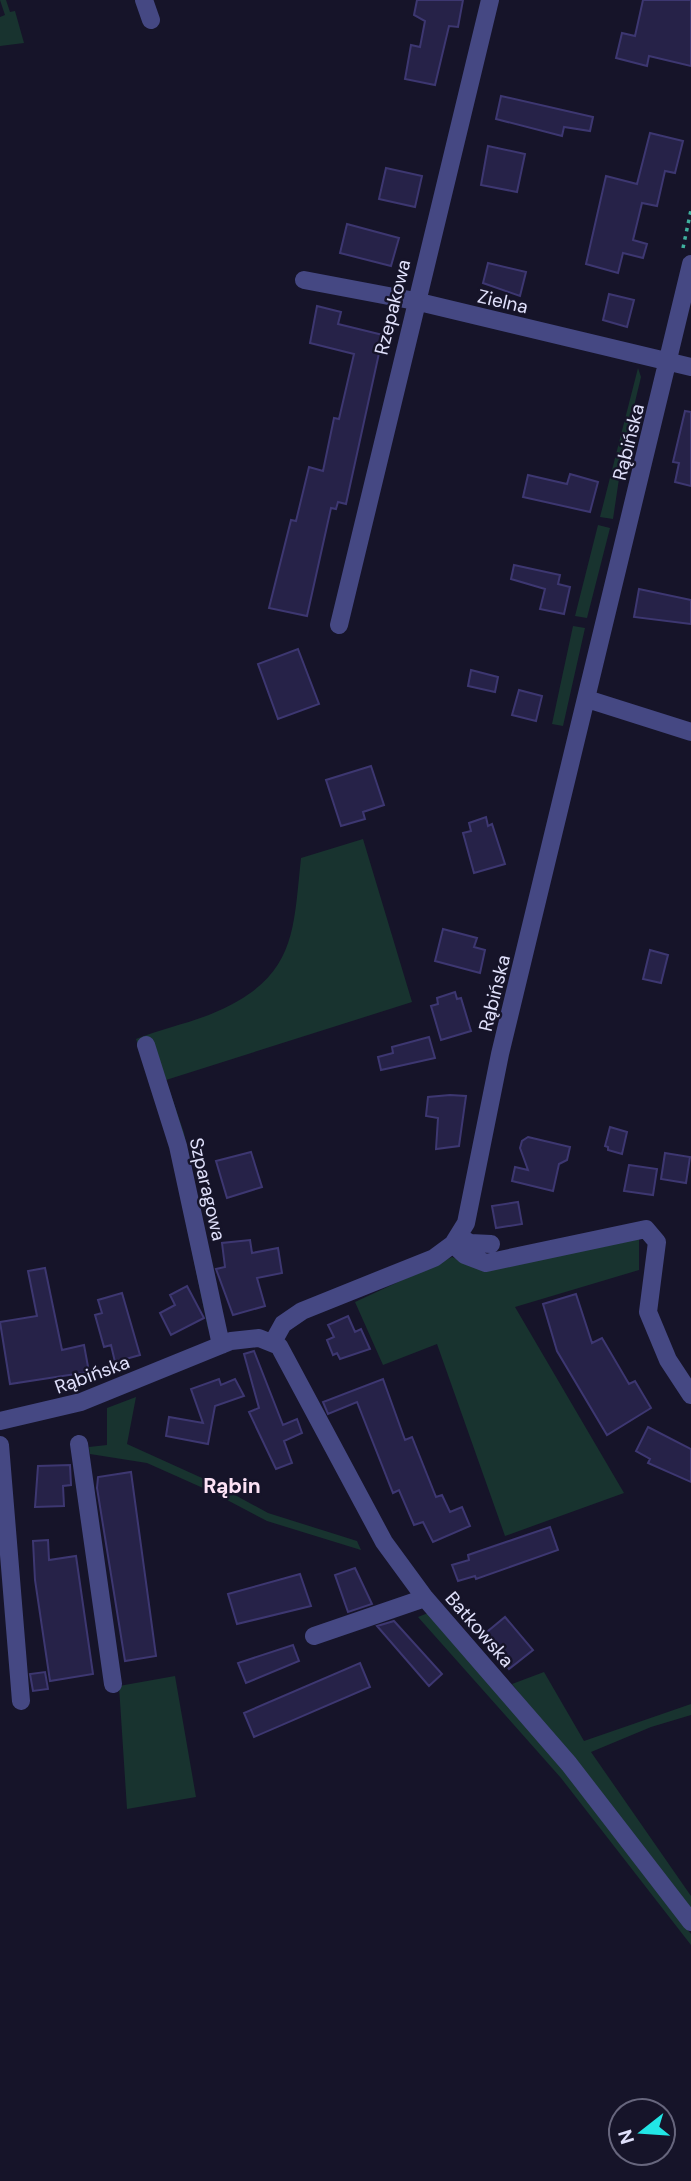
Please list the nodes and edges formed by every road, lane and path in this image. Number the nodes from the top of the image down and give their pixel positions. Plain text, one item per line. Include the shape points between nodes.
1 (144, 0) edge
2 (490, 0) edge
3 (151, 20) dead end
4 (691, 264) edge
5 (304, 279) dead end
6 (415, 301) junction
7 (669, 362) junction
8 (691, 367) edge
9 (338, 625) dead end
10 (587, 699) junction
11 (691, 732) edge
12 (146, 1045) dead end
13 (456, 1240) junction
14 (491, 1244) dead end
15 (273, 1342) junction
16 (221, 1345) junction
17 (691, 1395) edge
18 (0, 1421) edge
19 (79, 1444) dead end
20 (0, 1445) edge
21 (425, 1598) junction
22 (314, 1636) dead end
23 (113, 1684) dead end
24 (21, 1701) dead end
25 (691, 1922) edge

1 - 3 street
2 - 6 street, Rzepakowa
4 - 7 street, Rąbińska
5 - 6 street, Zielna
6 - 7 street, Zielna
6 - 9 street, Rzepakowa
7 - 8 street, Zielna
7 - 10 street, Rąbińska
10 - 11 street
10 - 13 street, Rąbińska via 488,1107 468,1216
12 - 16 street, Szparagowa via 178,1146
13 - 14 street
13 - 15 street via 434,1258 302,1311 282,1324
13 - 17 street via 465,1255 486,1264 646,1229 657,1242 648,1312 668,1360
15 - 16 street, Rąbińska via 243,1338
15 - 21 street, Batkowska via 292,1366 384,1542
16 - 18 street, Rąbińska via 92,1398
19 - 23 street
20 - 24 street
21 - 22 street
21 - 25 street, Batkowska via 569,1764

